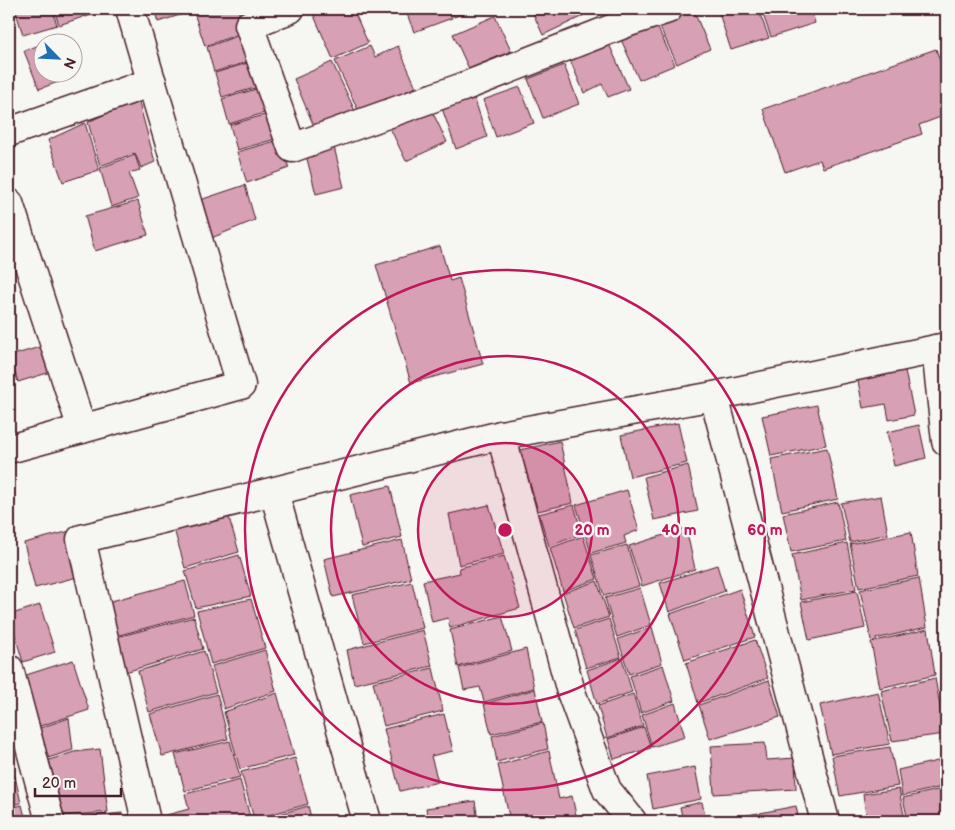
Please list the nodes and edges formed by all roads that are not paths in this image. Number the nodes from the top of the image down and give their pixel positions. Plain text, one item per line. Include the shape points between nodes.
1 (130, 9) edge
2 (290, 9) edge
3 (668, 9) edge
4 (152, 82) junction
5 (9, 132) edge
6 (9, 203) edge
7 (941, 348) edge
8 (714, 396) junction
9 (82, 429) junction
10 (501, 436) junction
11 (946, 442) edge
12 (9, 449) edge
13 (274, 492) junction
14 (9, 669) edge
15 (50, 821) edge
16 (146, 821) edge
17 (366, 821) edge
18 (632, 821) edge
19 (825, 821) edge

1 - 4 street
2 - 3 street via 249,25 292,148
4 - 5 street
4 - 9 street via 241,385
6 - 9 street
7 - 8 street
7 - 11 street
8 - 10 street
8 - 19 street
9 - 12 street
10 - 13 street
10 - 18 street via 571,692 607,790
13 - 16 street via 81,540
13 - 17 street
14 - 15 street

